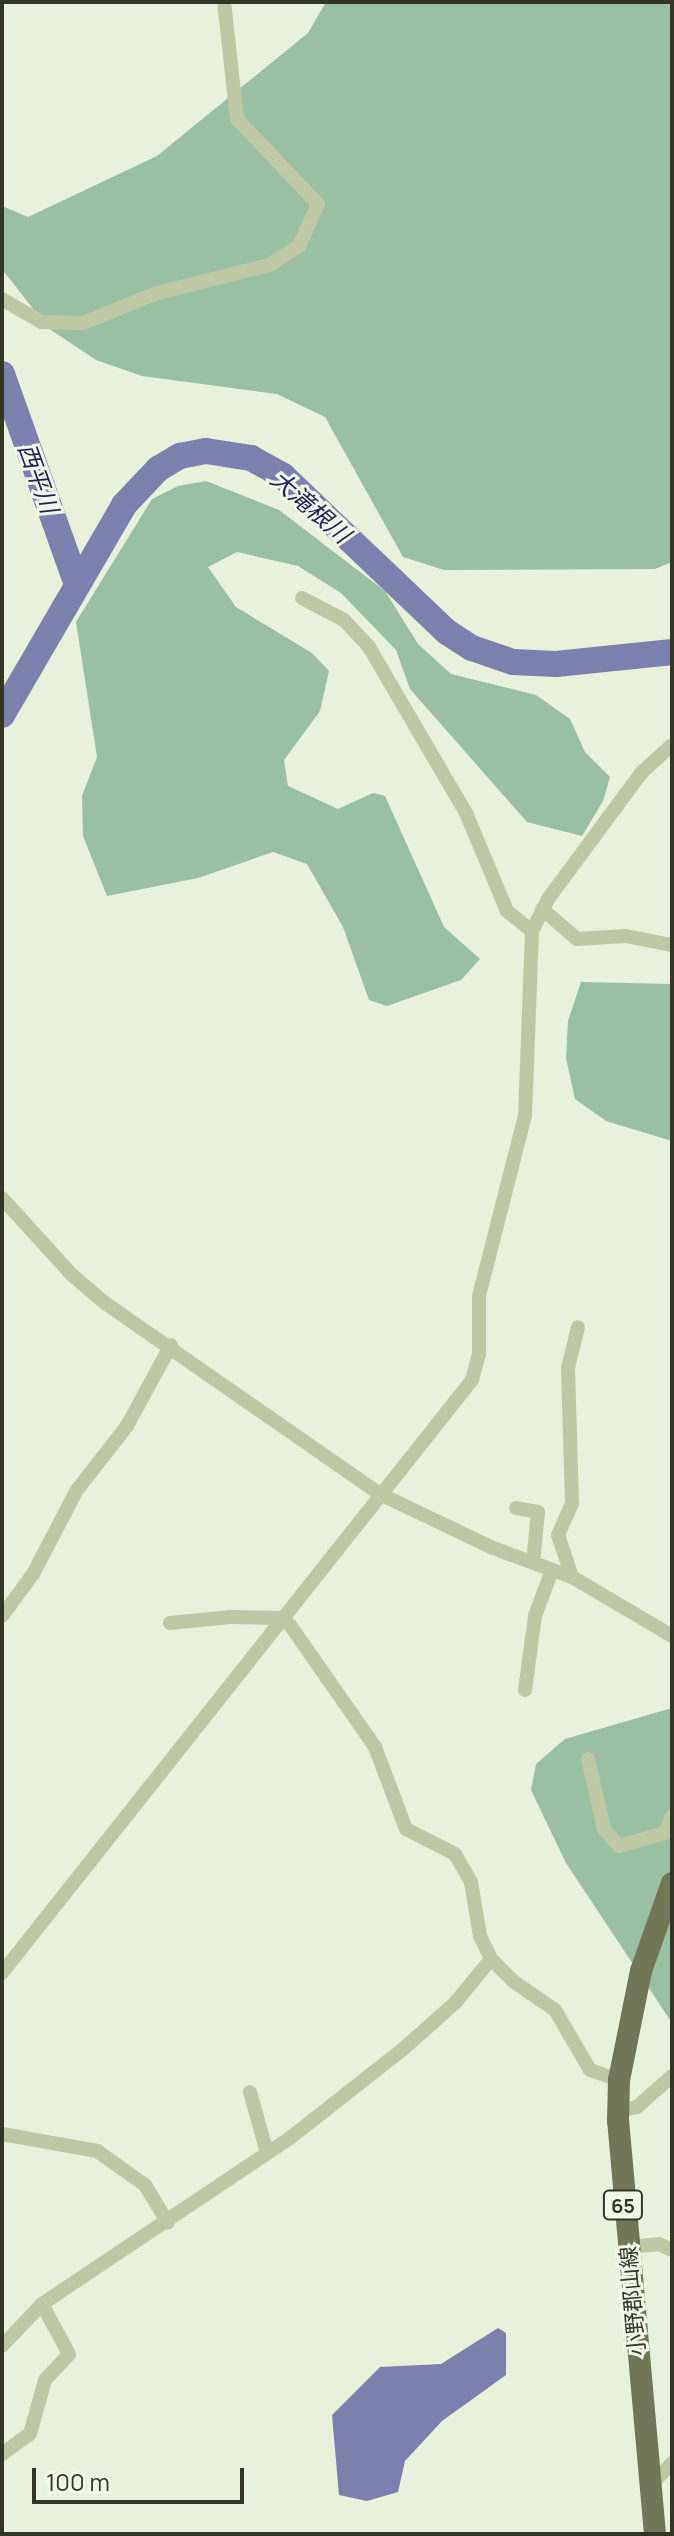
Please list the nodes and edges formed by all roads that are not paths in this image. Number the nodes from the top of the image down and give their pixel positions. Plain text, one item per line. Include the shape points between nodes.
1 (224, 2) edge
2 (2, 299) edge
3 (302, 598) dead end
4 (672, 745) edge
5 (542, 909) junction
6 (532, 931) junction
7 (672, 945) edge
8 (2, 1198) edge
9 (578, 1327) dead end
10 (171, 1345) junction
11 (378, 1493) junction
12 (516, 1508) dead end
13 (533, 1563) junction
14 (552, 1570) junction
15 (572, 1577) junction
16 (2, 1616) edge
17 (280, 1618) junction
18 (170, 1623) dead end
19 (672, 1636) edge
20 (525, 1690) dead end
21 (588, 1759) dead end
22 (672, 1816) edge
23 (672, 1883) edge
24 (491, 1959) junction
25 (2, 1973) edge
26 (672, 2076) edge
27 (619, 2080) junction
28 (250, 2092) dead end
29 (618, 2111) junction
30 (2, 2134) edge
31 (266, 2149) junction
32 (168, 2223) junction
33 (627, 2247) junction
34 (672, 2250) edge
35 (42, 2304) junction
36 (2, 2346) edge
37 (2, 2454) edge
38 (672, 2463) edge
39 (650, 2486) junction
40 (655, 2534) edge

1 - 2 street via 237,119 318,204 299,246 269,265 157,293 83,323 41,322
3 - 6 street via 344,620 387,673 466,813 507,911
4 - 5 street via 642,772
5 - 6 street
5 - 7 street via 577,939 626,936
6 - 11 street via 525,1115 479,1296 479,1353 472,1380
8 - 10 street via 72,1275
9 - 15 street via 568,1368 572,1503 558,1535
10 - 11 street
10 - 16 street via 127,1426 77,1490 33,1574
11 - 13 street
11 - 17 street
12 - 13 street via 538,1512
13 - 14 street
14 - 15 street
14 - 20 street via 535,1616
15 - 19 street
17 - 18 street
17 - 24 street via 302,1639 375,1747 406,1829 455,1854 471,1882 480,1936
17 - 25 street via 160,1779
21 - 22 street via 604,1829 619,1846 665,1833
23 - 27 main road, 小野郡山線 / 65 via 641,1971
24 - 27 street via 555,2010 590,2070
24 - 31 street via 455,2003 402,2050 290,2138
26 - 29 street via 637,2107
27 - 29 main road, 小野郡山線 / 65
28 - 31 street
29 - 33 main road, 小野郡山線 / 65
30 - 32 street via 97,2151 145,2185
31 - 32 street
32 - 35 street
33 - 34 street via 659,2244
33 - 39 main road, 小野郡山線 / 65
35 - 36 street
35 - 37 street via 69,2354 45,2380 30,2434
38 - 39 street
39 - 40 main road, 小野郡山線 / 65

